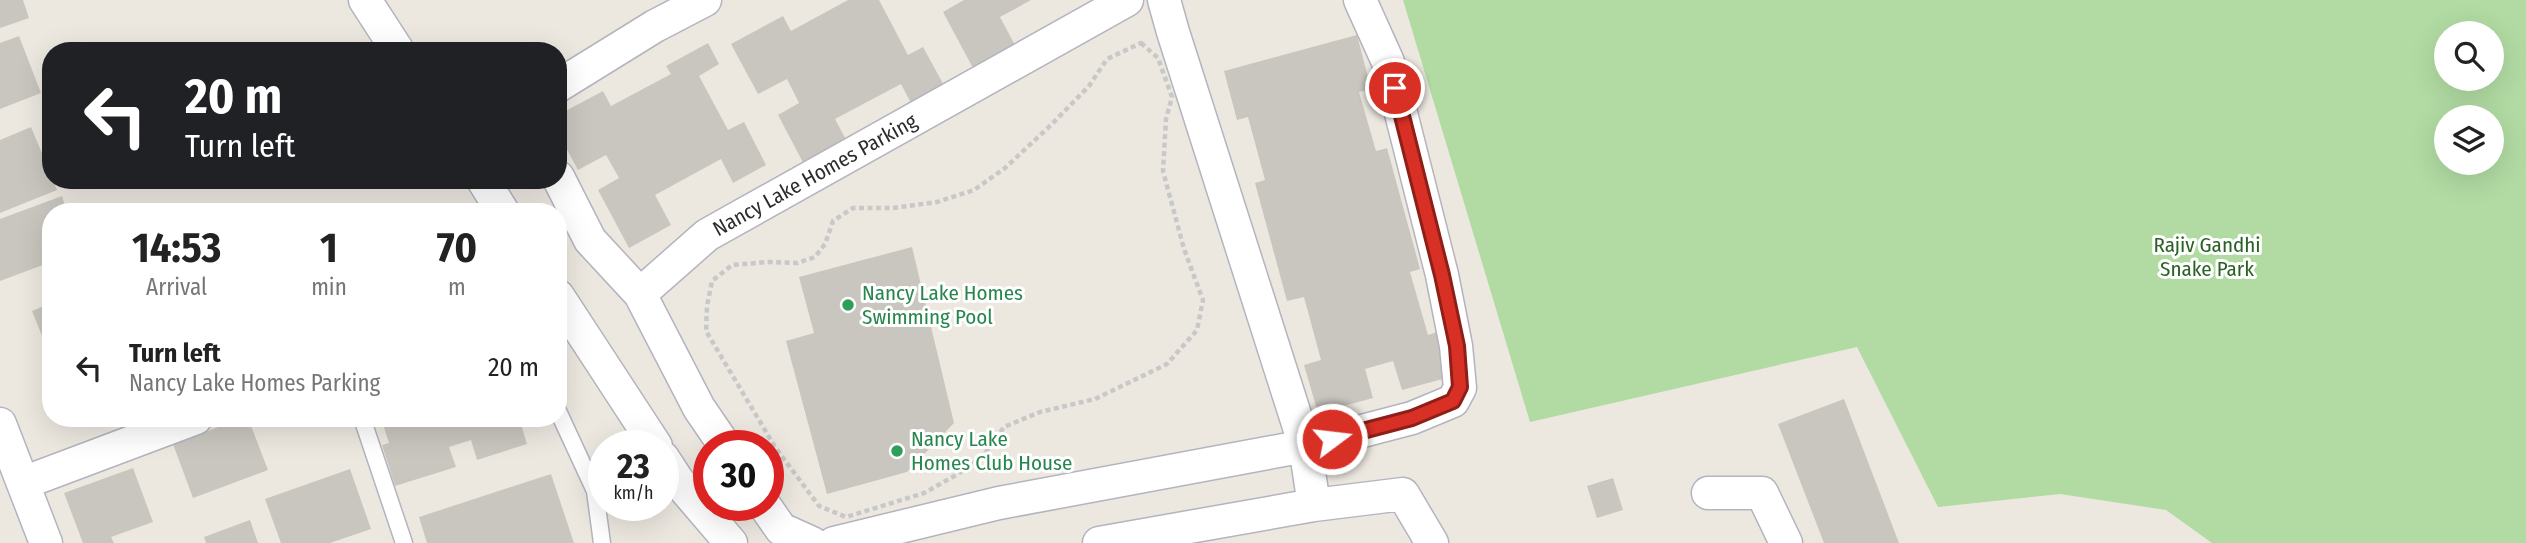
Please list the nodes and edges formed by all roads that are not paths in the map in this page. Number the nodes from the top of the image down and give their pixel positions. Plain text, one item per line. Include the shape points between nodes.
1 (365, 0) edge
2 (705, 0) edge
3 (1126, 0) edge
4 (1164, 0) edge
5 (1360, 0) edge
6 (392, 42) edge
7 (567, 80) edge
8 (564, 189) edge
9 (640, 294) junction
10 (567, 310) edge
11 (0, 424) edge
12 (172, 427) edge
13 (365, 427) edge
14 (566, 427) edge
15 (645, 430) edge
16 (714, 430) edge
17 (1306, 446) junction
18 (588, 468) edge
19 (679, 482) edge
20 (23, 483) junction
21 (1708, 493) dead end
22 (1314, 505) junction
23 (601, 521) edge
24 (775, 521) edge
25 (46, 543) edge
26 (404, 543) edge
27 (602, 543) edge
28 (731, 543) edge
29 (812, 543) edge
30 (834, 543) edge
31 (1099, 543) edge
32 (1432, 543) edge
33 (1786, 543) edge

1 - 6 street
2 - 7 street
3 - 9 street, Nancy Lake Homes Parking via 707,235
4 - 17 street
5 - 17 street via 1388,62 1442,275 1457,346 1460,387 1453,401 1412,418
8 - 9 street via 590,240
9 - 16 street
10 - 15 street
11 - 20 street
12 - 20 street
13 - 26 lane
14 - 18 lane
17 - 22 street
17 - 30 street via 999,503
19 - 28 street
20 - 25 street
21 - 33 street via 1762,493
22 - 31 street
22 - 32 street via 1403,494
23 - 27 lane
24 - 29 street via 781,529

